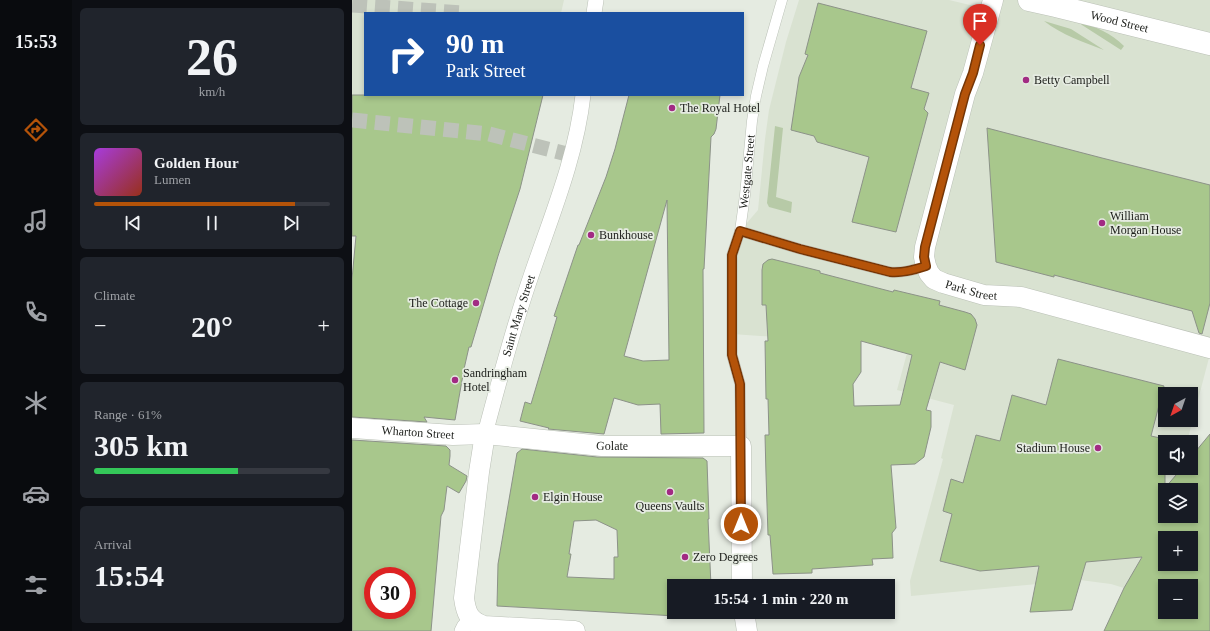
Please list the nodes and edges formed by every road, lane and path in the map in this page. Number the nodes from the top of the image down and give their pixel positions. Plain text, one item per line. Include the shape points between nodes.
1 (596, 0) edge
2 (782, 0) edge
3 (993, 0) edge
4 (1029, 0) edge
5 (1056, 3) edge
6 (594, 12) edge
7 (1210, 44) edge
8 (583, 96) edge
9 (740, 231) junction
10 (926, 266) junction
11 (1210, 348) edge
12 (352, 428) edge
13 (485, 434) junction
14 (741, 446) junction
15 (742, 579) edge
16 (745, 619) edge
17 (466, 625) edge
18 (575, 631) edge
19 (746, 631) edge

1 - 6 street
2 - 9 lane, Westgate Street via 756,96
3 - 10 street via 929,229 924,257
4 - 5 street, Wood Street
5 - 7 street, Wood Street
8 - 13 street, Saint Mary Street via 578,129 568,166 518,316
9 - 10 lane via 890,272 908,272
9 - 14 lane, Westgate Street via 732,255 732,355 740,384
10 - 11 street, Park Street via 934,279 984,295 1021,297
12 - 13 street, Wharton Street via 452,435
13 - 14 street, Golate via 602,446
13 - 17 street, Saint Mary Street via 464,598
14 - 15 street, Westgate Street
16 - 19 street
17 - 18 street

